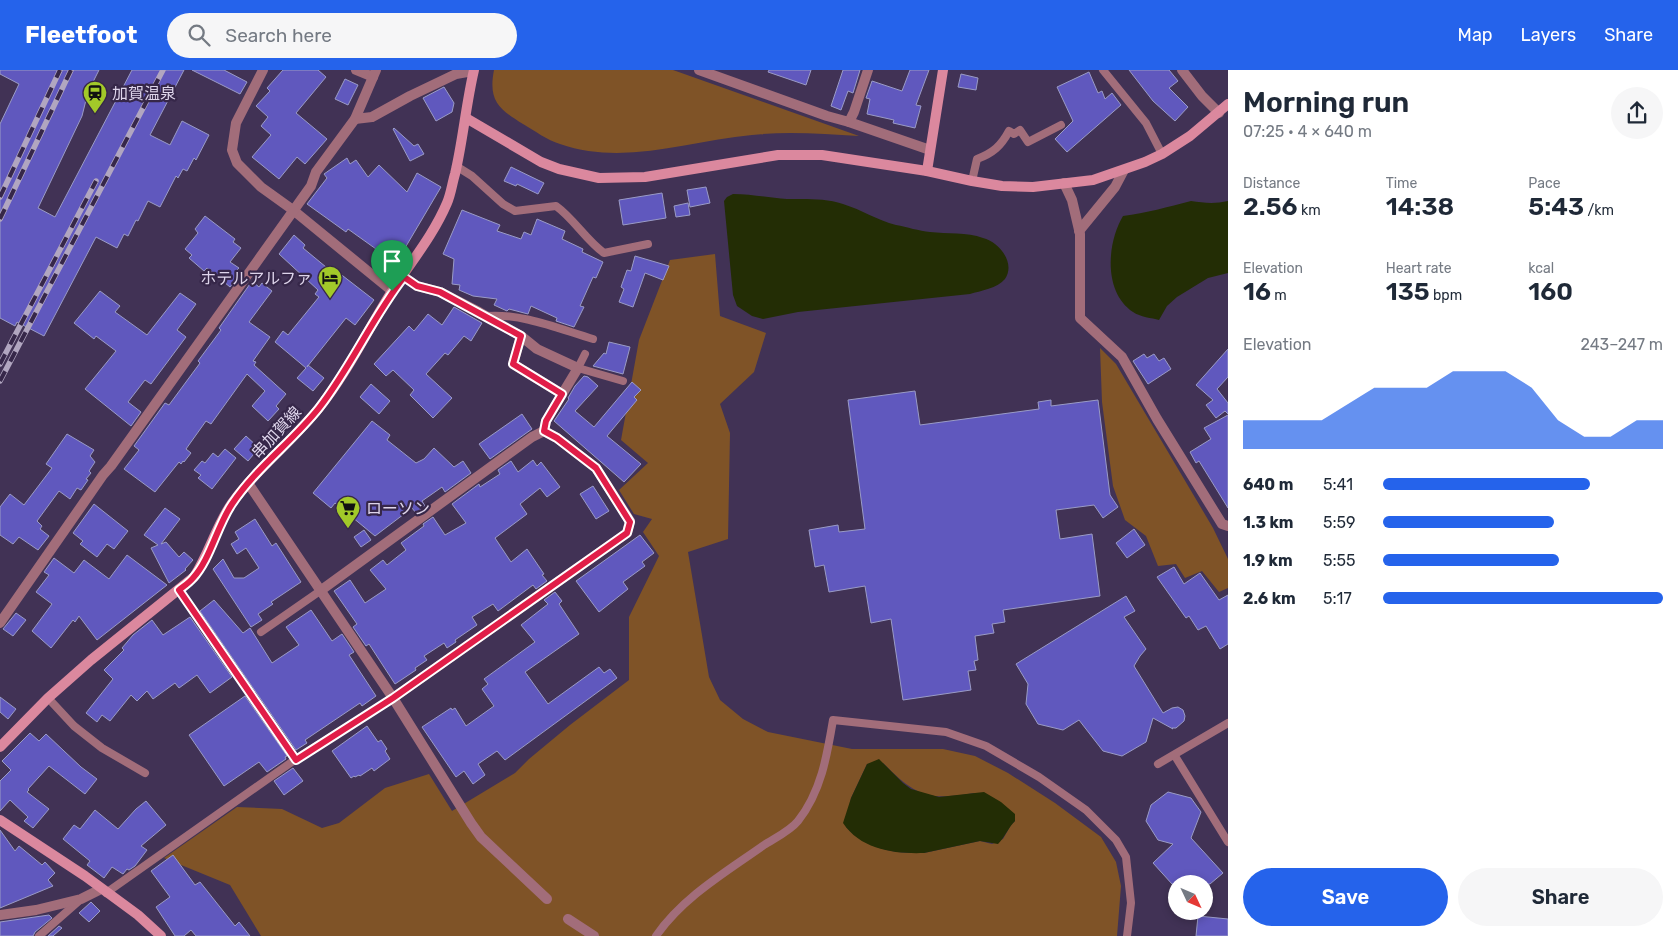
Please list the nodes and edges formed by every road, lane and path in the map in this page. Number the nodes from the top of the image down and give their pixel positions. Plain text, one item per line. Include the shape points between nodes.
1 (263, 70) edge
2 (356, 70) edge
3 (474, 70) edge
4 (699, 70) edge
5 (868, 70) edge
6 (943, 70) edge
7 (1102, 70) edge
8 (1182, 70) edge
9 (375, 74) edge
10 (1228, 104) edge
11 (1219, 113) junction
12 (466, 118) junction
13 (355, 119) junction
14 (848, 122) junction
15 (1061, 125) dead end
16 (930, 150) junction
17 (1162, 154) junction
18 (456, 166) junction
19 (1124, 170) junction
20 (927, 171) junction
21 (972, 182) junction
22 (1064, 183) junction
23 (293, 210) junction
24 (1079, 231) junction
25 (648, 244) dead end
26 (404, 277) junction
27 (392, 291) junction
28 (485, 316) junction
29 (521, 336) junction
30 (593, 339) dead end
31 (585, 354) dead end
32 (578, 368) junction
33 (623, 381) dead end
34 (562, 394) junction
35 (544, 431) junction
36 (248, 483) junction
37 (1228, 526) edge
38 (179, 590) junction
39 (320, 591) junction
40 (0, 623) edge
41 (261, 632) dead end
42 (48, 698) junction
43 (393, 698) junction
44 (1228, 723) edge
45 (0, 747) edge
46 (1175, 756) junction
47 (296, 760) junction
48 (1158, 764) dead end
49 (145, 772) dead end
50 (0, 820) edge
51 (1228, 842) edge
52 (104, 891) junction
53 (81, 899) junction
54 (547, 899) dead end
55 (0, 915) edge
56 (568, 918) dead end
57 (39, 936) edge
58 (160, 936) edge
59 (594, 936) edge
60 (656, 936) edge
61 (1127, 936) edge

1 - 23 street via 236,122 232,150 237,163 261,187
2 - 9 street
3 - 12 street, 串加賀線
3 - 13 street via 456,74 372,117
4 - 14 street
5 - 14 street
6 - 16 street
7 - 17 lane via 1146,123
8 - 11 street
9 - 13 street
10 - 11 street
11 - 17 street
12 - 18 street, 串加賀線
12 - 20 street via 541,162 599,178 645,177 778,155 822,155
13 - 23 street
14 - 16 street
15 - 21 lane via 1028,142 1020,130 1014,134 1009,131 999,147 977,159
16 - 20 street
17 - 19 street
18 - 25 lane via 514,211 556,206 604,253
18 - 26 street, 串加賀線 via 448,202
19 - 22 street via 1093,180
19 - 24 street via 1115,187
20 - 21 street
21 - 22 street via 1025,187
22 - 24 street via 1072,200
23 - 27 street
23 - 40 street
24 - 37 street via 1080,318 1122,358 1222,524
26 - 27 street, 串加賀線
26 - 28 street
27 - 36 street, 串加賀線 via 319,408
28 - 29 street
28 - 30 lane via 528,320
29 - 32 street via 537,349
29 - 34 street via 513,364
31 - 32 lane
32 - 33 lane
32 - 34 street
34 - 35 street via 546,421
35 - 39 street
35 - 43 street via 596,468 630,522 627,533
36 - 38 street, 串加賀線 via 221,522 194,577
36 - 39 street
38 - 42 street, 串加賀線
38 - 47 lane
39 - 41 lane
39 - 43 street
42 - 45 street, 串加賀線
42 - 49 lane via 74,726 102,748
43 - 47 lane
43 - 54 street via 476,830
44 - 46 lane
46 - 48 lane
46 - 51 lane
47 - 52 lane
50 - 52 street
52 - 53 street
52 - 58 street via 138,915
53 - 55 street
53 - 57 lane
56 - 59 street
60 - 61 lane via 693,896 797,822 812,801 823,772 833,720 946,732 986,746 1086,810 1116,840 1126,856 1131,903

